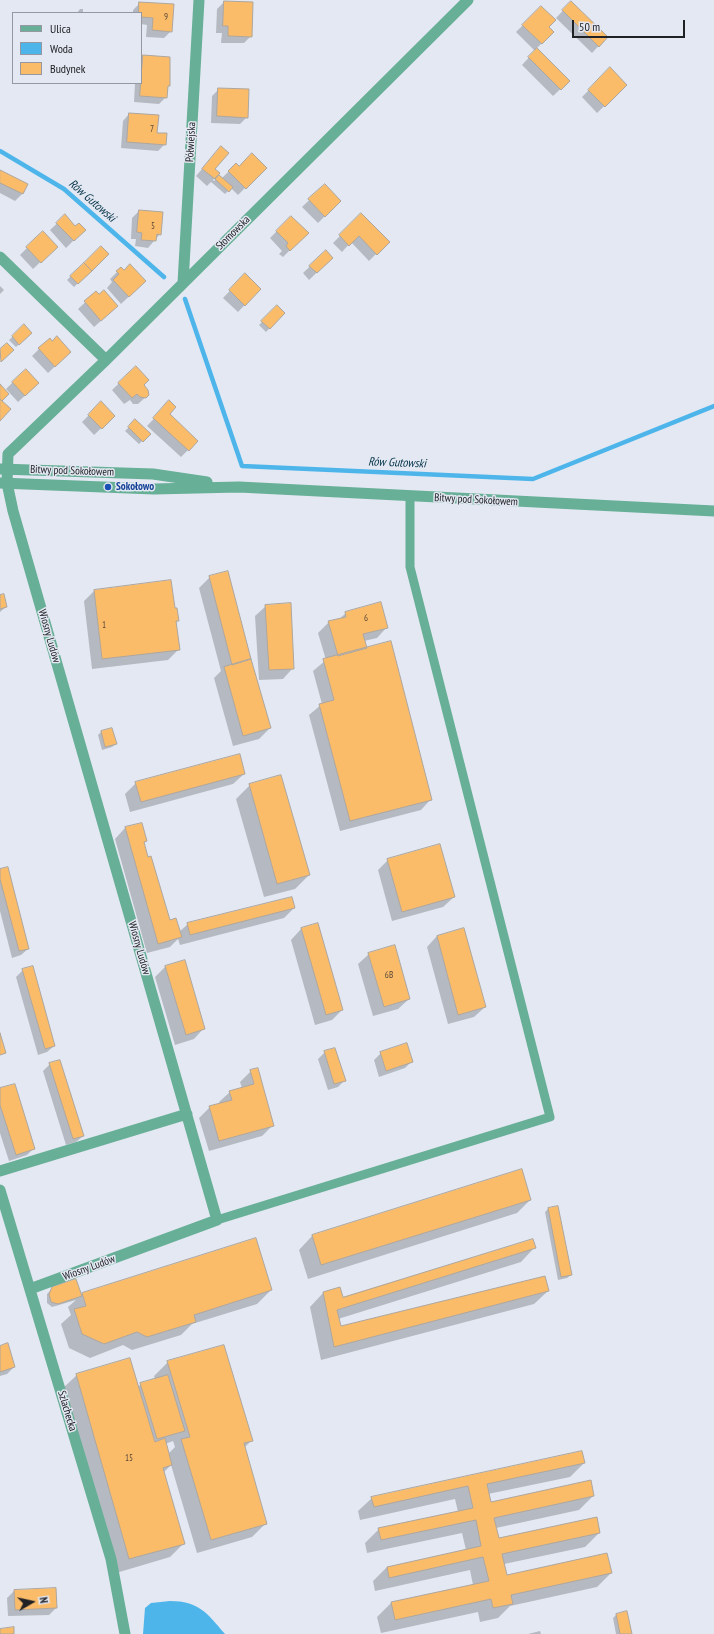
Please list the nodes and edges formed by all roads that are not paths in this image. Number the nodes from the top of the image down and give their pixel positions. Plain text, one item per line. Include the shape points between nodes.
1 (199, 0) edge
2 (468, 0) edge
3 (0, 257) edge
4 (182, 283) junction
5 (106, 360) junction
6 (3, 469) edge
7 (3, 483) edge
8 (239, 487) junction
9 (410, 496) junction
10 (714, 511) edge
11 (187, 1114) junction
12 (0, 1171) edge
13 (0, 1190) edge
14 (217, 1220) junction
15 (30, 1289) junction
16 (125, 1634) edge

1 - 4 street, Półwiejska
2 - 4 street, Słomowska
3 - 5 street
4 - 5 street, Słomowska
5 - 6 street, Słomowska via 8,454
6 - 7 street, Wiosny Ludów
6 - 8 street, Bitwy pod Sokołowem via 153,474
7 - 8 street, Bitwy pod Sokołowem via 154,489
7 - 11 street, Wiosny Ludów via 16,519
8 - 9 street, Bitwy pod Sokołowem
9 - 10 street, Bitwy pod Sokołowem
9 - 14 lane via 410,567 550,1117
11 - 12 street
11 - 14 street, Wiosny Ludów
13 - 15 street, Szlachecka
14 - 15 street, Wiosny Ludów
15 - 16 street, Szlachecka via 111,1559

